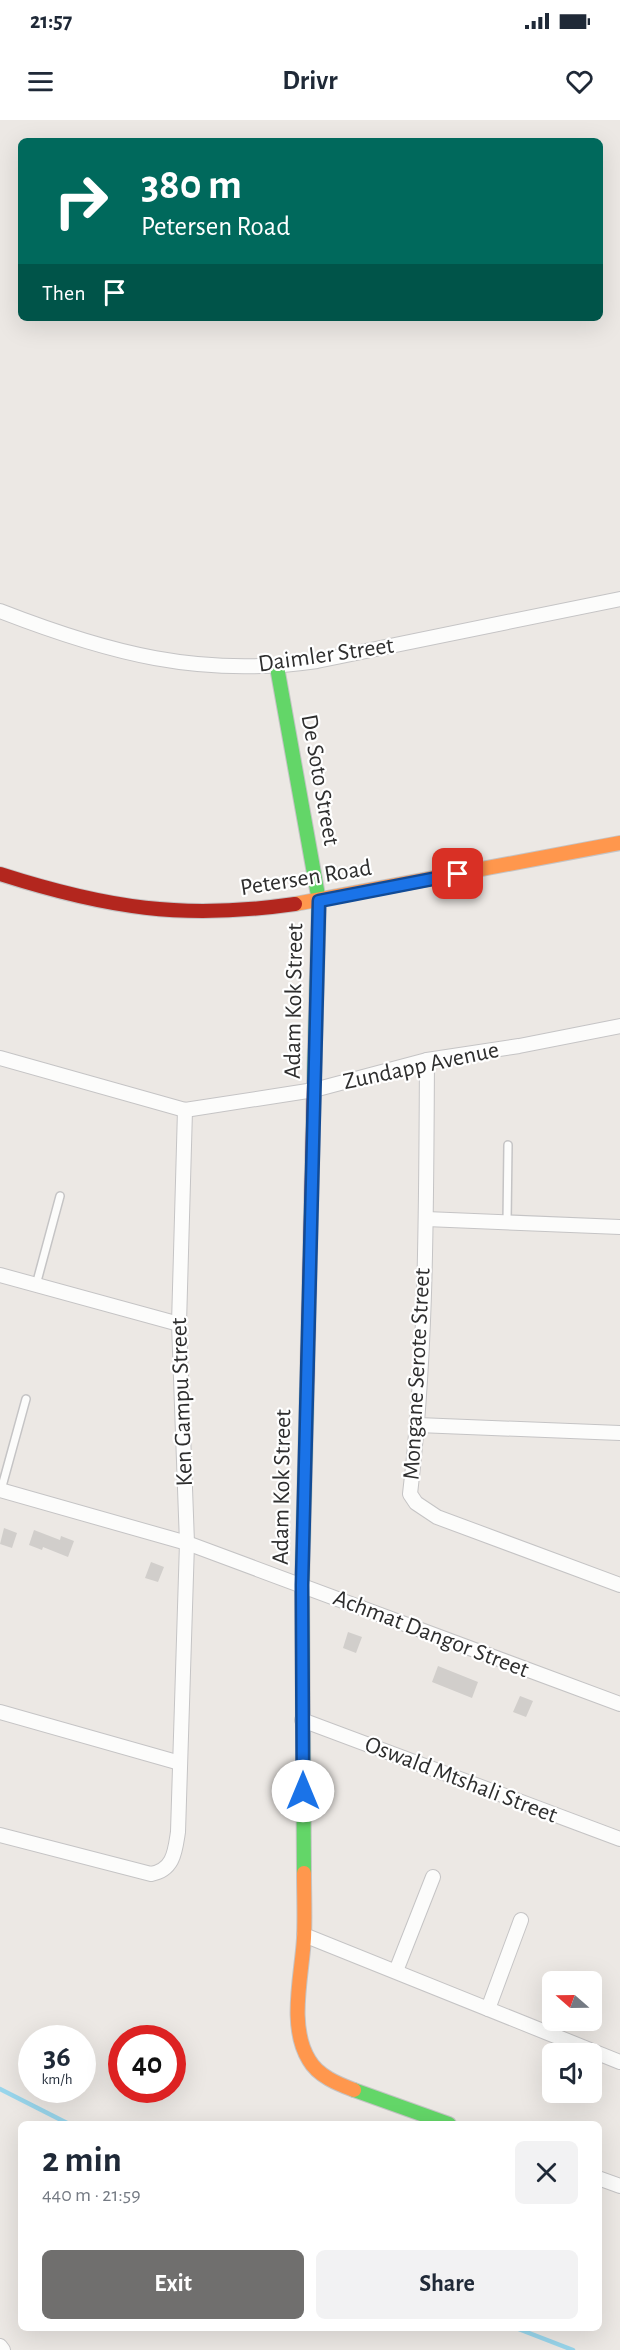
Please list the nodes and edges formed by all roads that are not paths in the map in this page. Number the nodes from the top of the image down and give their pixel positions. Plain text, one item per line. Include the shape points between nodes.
1 (620, 600) edge
2 (0, 611) edge
3 (276, 667) junction
4 (620, 843) edge
5 (0, 874) edge
6 (319, 901) junction
7 (620, 1026) edge
8 (0, 1058) edge
9 (428, 1059) junction
10 (314, 1090) junction
11 (185, 1110) junction
12 (508, 1145) dead end
13 (60, 1196) dead end
14 (426, 1219) junction
15 (507, 1222) junction
16 (620, 1227) edge
17 (0, 1275) edge
18 (36, 1285) junction
19 (179, 1324) junction
20 (26, 1399) dead end
21 (418, 1425) junction
22 (620, 1433) edge
23 (0, 1490) edge
24 (186, 1543) junction
25 (302, 1585) junction
26 (620, 1585) edge
27 (620, 1704) edge
28 (0, 1712) edge
29 (302, 1720) junction
30 (180, 1763) junction
31 (0, 1835) edge
32 (620, 1839) edge
33 (433, 1877) dead end
34 (521, 1920) dead end
35 (304, 1935) junction
36 (396, 1971) junction
37 (488, 2009) junction
38 (620, 2062) edge
39 (440, 2121) edge
40 (602, 2179) edge
41 (620, 2186) edge
42 (0, 2346) edge
43 (3, 2350) edge

1 - 3 street, Daimler Street
2 - 3 street, Daimler Street via 150,658 195,665
3 - 6 street, De Soto Street
4 - 6 street, Petersen Road
5 - 6 street, Petersen Road via 79,898 152,910 251,911
6 - 10 street, Adam Kok Street
7 - 9 street, Zundapp Avenue
8 - 11 street
9 - 10 street, Zundapp Avenue
9 - 14 street, Mongane Serote Street
10 - 11 street, Zundapp Avenue
10 - 25 street, Adam Kok Street
11 - 19 street, Ken Gampu Street
12 - 15 lane
13 - 18 lane
14 - 15 street
14 - 21 street, Mongane Serote Street
15 - 16 street
17 - 18 street
18 - 19 street
19 - 24 street, Ken Gampu Street
20 - 23 lane
21 - 22 street
21 - 26 street, Mongane Serote Street via 410,1494 416,1503 437,1517
23 - 24 street, Achmat Dangor Street
24 - 25 street, Achmat Dangor Street
24 - 30 street, Ken Gampu Street
25 - 27 street, Achmat Dangor Street
25 - 29 street, Adam Kok Street
28 - 30 street
29 - 32 street, Oswald Mtshali Street
29 - 35 street, Adam Kok Street
30 - 31 street, Ken Gampu Street via 176,1849 162,1872 152,1874
33 - 36 street
34 - 37 street
35 - 36 street
35 - 39 street, Adam Kok Street via 298,2018 309,2061 338,2084
36 - 37 street
37 - 38 street
40 - 41 street
42 - 43 street

